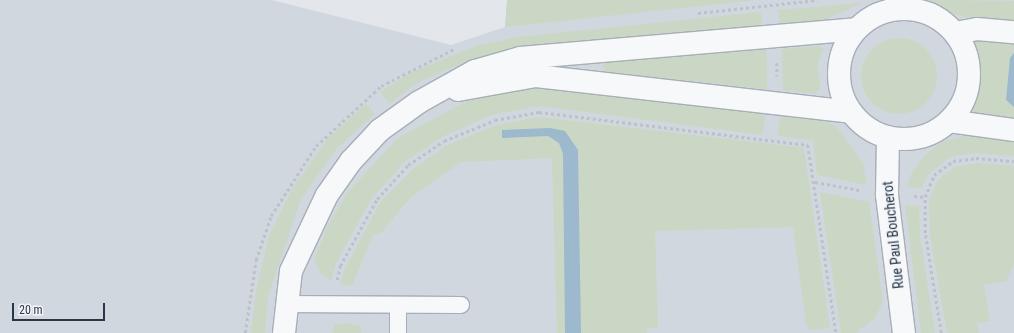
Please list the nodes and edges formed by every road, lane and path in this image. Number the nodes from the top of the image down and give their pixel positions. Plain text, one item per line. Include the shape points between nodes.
1 (894, 4) edge
2 (768, 5) dead end
3 (856, 29) junction
4 (1014, 32) edge
5 (955, 33) junction
6 (773, 38) junction
7 (419, 102) junction
8 (774, 102) junction
9 (851, 112) junction
10 (949, 121) junction
11 (1014, 130) edge
12 (888, 137) junction
13 (770, 140) junction
14 (1014, 161) edge
15 (285, 304) junction
16 (331, 304) junction
17 (398, 304) junction
18 (461, 305) dead end
19 (284, 333) edge
20 (398, 333) edge
21 (836, 333) edge
22 (904, 333) edge
23 (941, 333) edge

1 - 3 street
1 - 5 street via 939,18
2 - 6 path
3 - 6 street
3 - 9 street via 844,48 839,70 842,92
4 - 5 street via 977,29
5 - 10 street via 965,50 970,69 963,100
6 - 7 street via 520,58 475,71
6 - 8 path via 778,69
7 - 8 street via 476,85 536,76
7 - 15 street via 380,130 351,160 327,195 291,271
8 - 9 street
8 - 13 path
9 - 12 street via 867,128
10 - 11 street
10 - 12 street via 931,133 910,138
12 - 22 street, Rue Paul Boucherot via 887,195
13 - 16 path via 539,112 495,120 444,141 408,165 377,199 340,266
13 - 21 path via 808,145
14 - 23 path via 976,158 953,161 934,175 925,197 925,233
15 - 16 lane
15 - 19 street
16 - 17 lane
17 - 18 lane
17 - 20 lane

